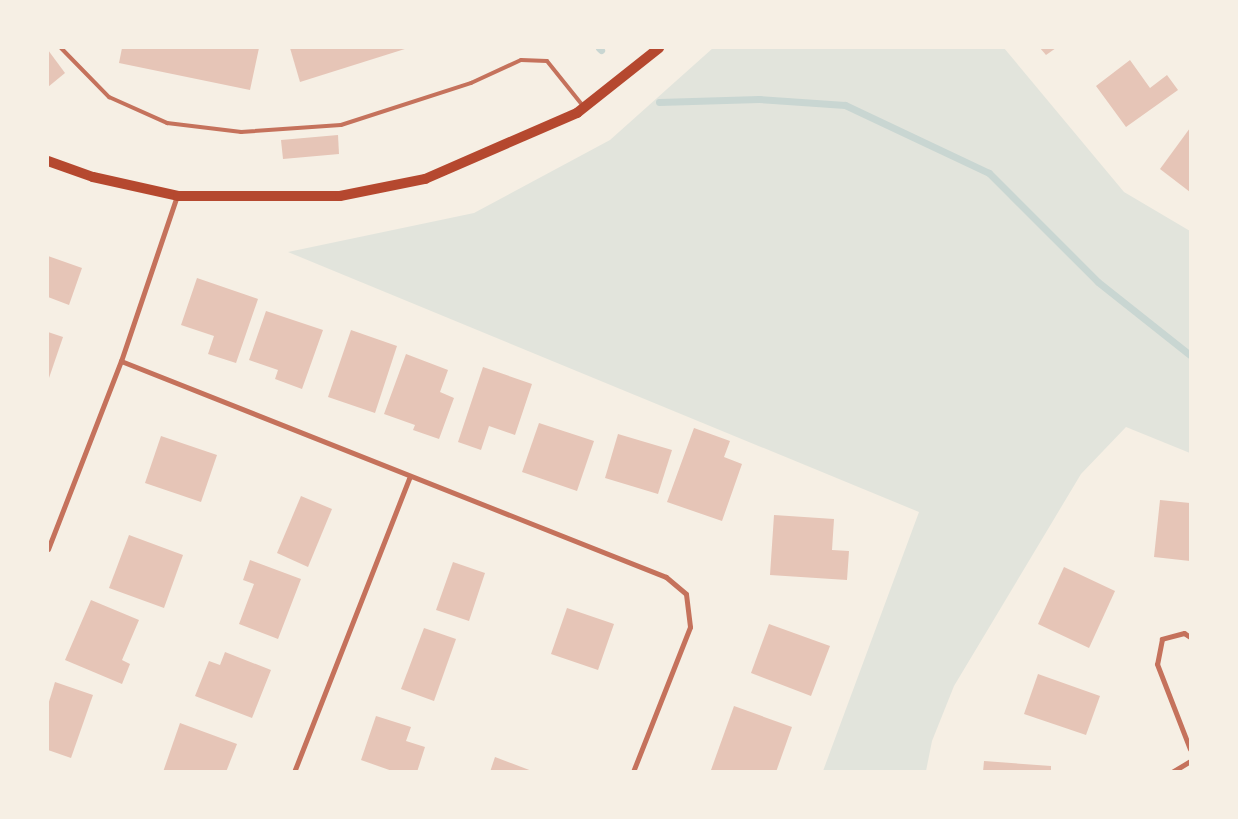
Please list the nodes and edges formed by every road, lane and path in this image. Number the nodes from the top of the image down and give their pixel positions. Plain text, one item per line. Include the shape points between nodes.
1 (61, 48) edge
2 (659, 48) edge
3 (584, 106) junction
4 (48, 161) edge
5 (178, 196) junction
6 (121, 361) junction
7 (409, 478) junction
8 (48, 549) edge
9 (1190, 637) edge
10 (1190, 749) edge
11 (1190, 761) edge
12 (294, 772) edge
13 (633, 772) edge
14 (1172, 772) edge

1 - 3 lane via 109,97 167,123 241,132 341,125 471,83 521,60 547,61
2 - 3 main road
3 - 5 main road via 425,179 340,196
4 - 5 main road via 93,177
5 - 6 street
6 - 7 street
6 - 8 street
7 - 12 street
7 - 13 street via 666,577 686,594 690,627
9 - 10 street via 1184,633 1162,639 1157,664
11 - 14 street

